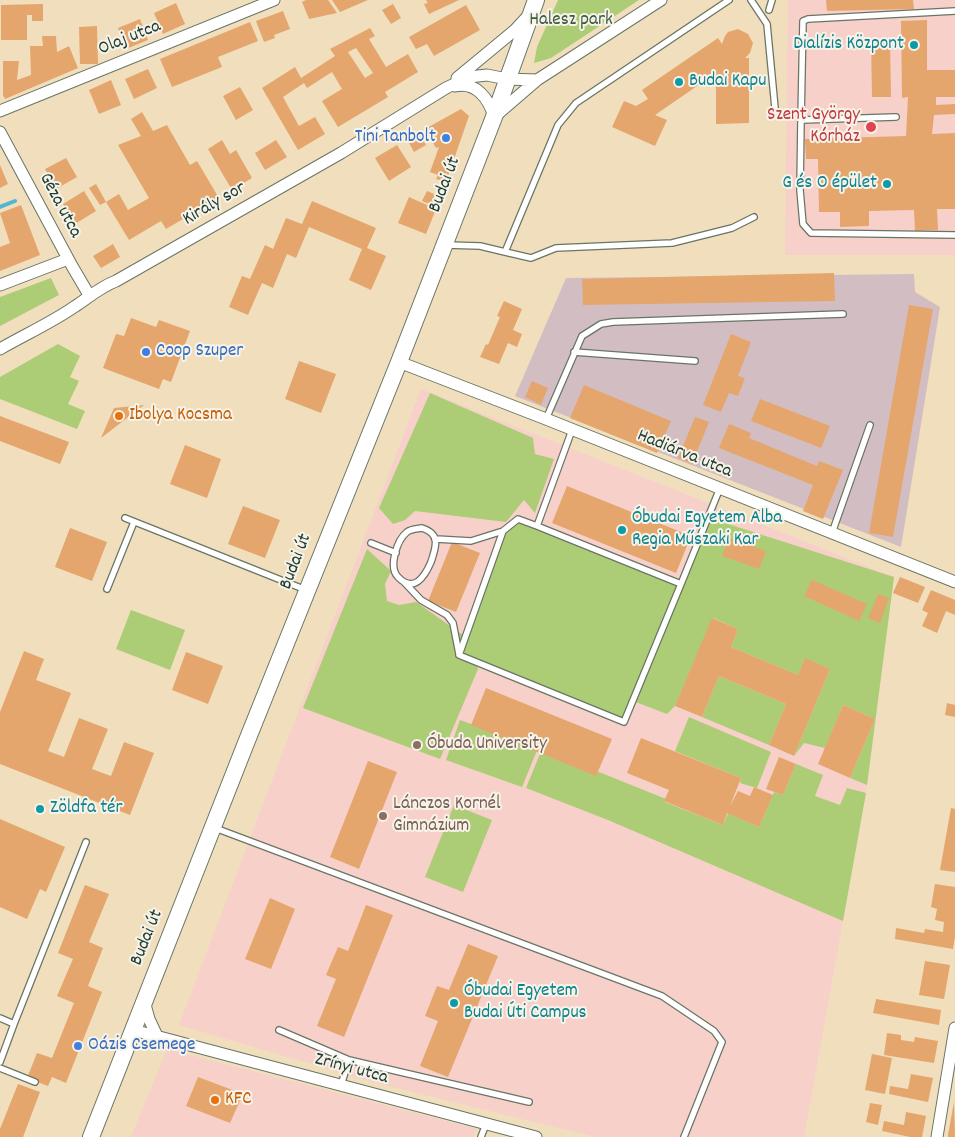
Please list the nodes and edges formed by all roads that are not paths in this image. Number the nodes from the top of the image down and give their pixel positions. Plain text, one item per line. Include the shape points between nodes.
1 (274, 0) edge
2 (662, 0) edge
3 (729, 0) edge
4 (751, 0) edge
5 (772, 0) edge
6 (255, 4) edge
7 (533, 7) edge
8 (769, 10) dead end
9 (955, 11) edge
10 (507, 79) junction
11 (537, 80) junction
12 (446, 88) junction
13 (775, 108) dead end
14 (0, 111) edge
15 (494, 117) junction
16 (896, 117) dead end
17 (800, 120) junction
18 (0, 132) edge
19 (754, 217) dead end
20 (955, 235) edge
21 (445, 244) junction
22 (506, 252) junction
23 (68, 259) junction
24 (0, 285) edge
25 (89, 295) junction
26 (843, 314) dead end
27 (0, 349) edge
28 (574, 352) junction
29 (695, 361) dead end
30 (399, 362) junction
31 (546, 419) junction
32 (870, 425) dead end
33 (572, 430) junction
34 (720, 488) junction
35 (124, 518) dead end
36 (134, 522) junction
37 (537, 526) junction
38 (503, 532) junction
39 (832, 533) junction
40 (436, 539) junction
41 (371, 543) dead end
42 (396, 553) junction
43 (402, 581) junction
44 (955, 582) edge
45 (681, 584) junction
46 (108, 588) dead end
47 (308, 591) junction
48 (459, 655) junction
49 (214, 828) junction
50 (86, 842) dead end
51 (144, 1001) junction
52 (0, 1018) edge
53 (14, 1024) junction
54 (955, 1028) edge
55 (133, 1030) junction
56 (279, 1030) dead end
57 (157, 1036) junction
58 (350, 1060) junction
59 (0, 1062) edge
60 (0, 1068) edge
61 (35, 1082) dead end
62 (341, 1085) junction
63 (529, 1102) dead end
64 (486, 1124) junction
65 (91, 1137) edge
66 (481, 1137) edge
67 (536, 1137) edge
68 (684, 1137) edge
69 (937, 1137) edge

1 - 6 street, Olaj utca
2 - 11 street
3 - 22 lane via 566,114 558,125
4 - 13 lane via 767,24
5 - 8 lane
6 - 14 street, Olaj utca
7 - 10 main road, Budai út
7 - 12 street, Király sor via 504,40
9 - 17 lane via 803,21
10 - 11 street, Király sor
10 - 12 street, Király sor via 478,75
10 - 15 main road, Budai út
11 - 15 street
12 - 15 street, Király sor via 466,84 478,90 489,102
12 - 25 street, Király sor via 341,153
15 - 21 main road, Budai út
16 - 17 lane
17 - 20 lane via 803,224 811,233
18 - 23 street, Géza utca
19 - 22 lane via 732,228 672,243 556,248 531,258
21 - 22 lane via 480,246
21 - 30 main road, Budai út
23 - 24 street
23 - 25 street, Géza utca
25 - 27 street, Király sor
26 - 28 lane via 613,322 601,324 582,336
28 - 29 lane
28 - 31 lane
30 - 31 street, Hadiárva utca
30 - 47 main road, Budai út
31 - 33 street, Hadiárva utca
32 - 39 lane
33 - 34 street, Hadiárva utca
33 - 37 lane
34 - 39 street, Hadiárva utca
34 - 45 lane
35 - 36 lane
36 - 46 lane
36 - 47 lane
37 - 38 lane via 518,519
37 - 45 lane
38 - 40 lane via 471,541
38 - 48 lane
39 - 44 street, Hadiárva utca
40 - 42 lane via 422,528 409,531 403,536
40 - 43 lane via 437,547 422,579 408,584
41 - 42 lane
42 - 43 lane via 393,569
43 - 48 lane via 420,600 447,615 453,623
45 - 48 lane via 624,722
47 - 49 main road, Budai út
49 - 51 main road, Budai út
49 - 68 lane via 662,996 714,1031 722,1042
50 - 53 lane
51 - 55 main road, Budai út
51 - 57 street
52 - 53 lane
53 - 59 lane
54 - 69 street
55 - 57 street, Zrínyi utca
55 - 65 main road, Budai út
56 - 58 lane
57 - 62 street, Zrínyi utca
58 - 62 lane
58 - 63 lane
60 - 61 lane
62 - 64 street, Zrínyi utca
64 - 66 lane
64 - 67 street, Zrínyi utca

